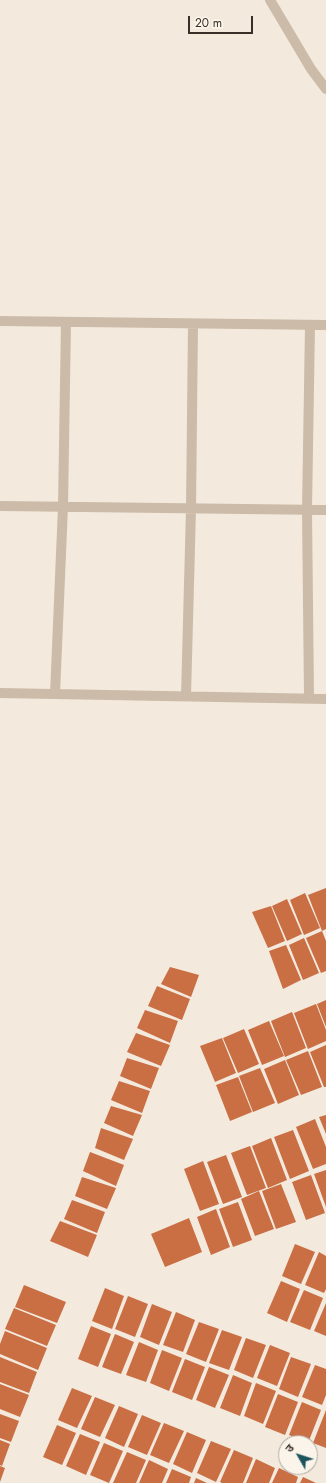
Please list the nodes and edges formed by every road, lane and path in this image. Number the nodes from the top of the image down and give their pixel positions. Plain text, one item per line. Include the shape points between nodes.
1 (270, 0) edge
2 (324, 85) edge
3 (0, 322) edge
4 (66, 322) junction
5 (193, 324) junction
6 (310, 325) junction
7 (326, 325) edge
8 (0, 506) edge
9 (63, 507) junction
10 (191, 509) junction
11 (307, 510) junction
12 (326, 510) edge
13 (0, 693) edge
14 (55, 694) junction
15 (186, 696) junction
16 (309, 698) junction
17 (326, 699) edge

1 - 2 street via 310,69
3 - 4 street
4 - 5 street
4 - 9 street
5 - 6 street
5 - 10 street
6 - 7 street
6 - 11 street
8 - 9 street
9 - 10 street
9 - 14 street
10 - 11 street
10 - 15 street
11 - 12 street
11 - 16 street
13 - 14 street
14 - 15 street
15 - 16 street
16 - 17 street

